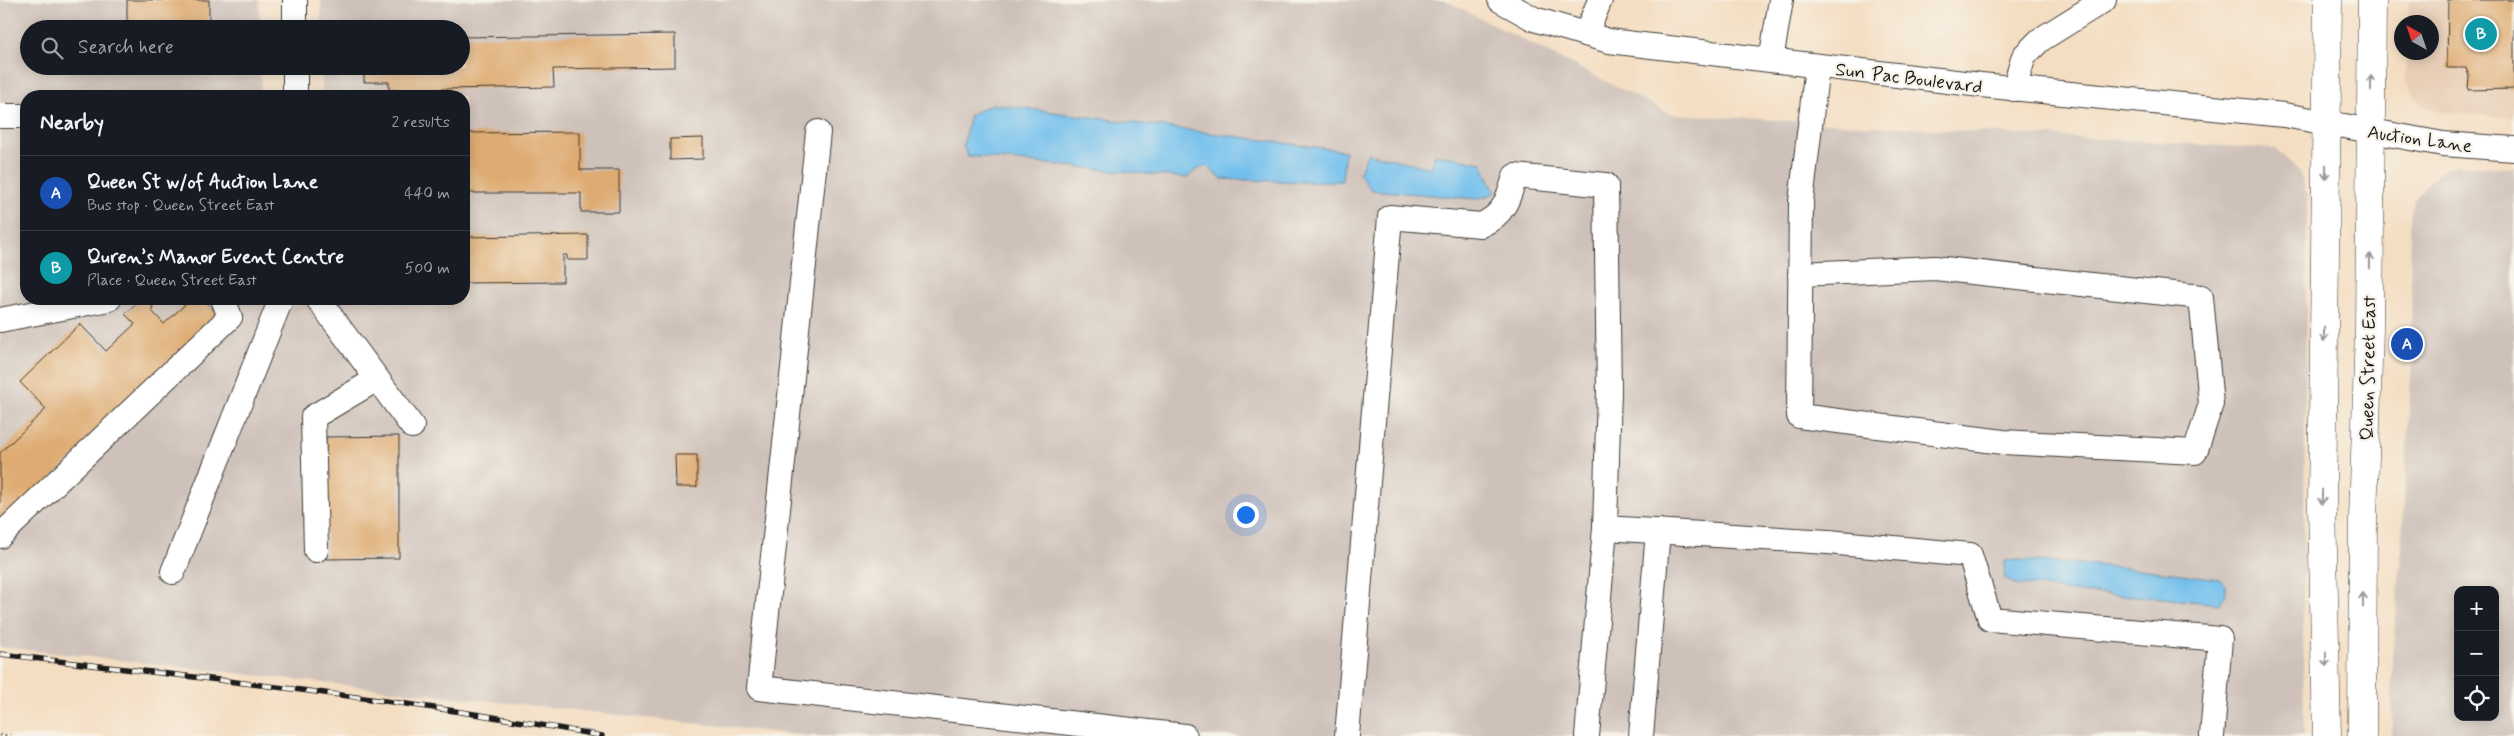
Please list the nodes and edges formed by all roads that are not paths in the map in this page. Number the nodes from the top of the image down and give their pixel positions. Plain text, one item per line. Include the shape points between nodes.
1 (294, 0) edge
2 (1500, 0) edge
3 (1600, 0) edge
4 (1781, 0) edge
5 (2104, 0) edge
6 (2328, 0) edge
7 (2372, 0) edge
8 (295, 20) edge
9 (1586, 34) junction
10 (1771, 60) junction
11 (1817, 66) junction
12 (295, 75) edge
13 (2014, 89) junction
14 (295, 90) edge
15 (0, 116) edge
16 (20, 116) edge
17 (2326, 123) junction
18 (2371, 131) junction
19 (818, 132) dead end
20 (2514, 149) edge
21 (1800, 274) junction
22 (78, 305) edge
23 (225, 305) edge
24 (279, 305) edge
25 (322, 305) edge
26 (0, 320) edge
27 (377, 379) junction
28 (412, 426) dead end
29 (1605, 528) junction
30 (1658, 531) junction
31 (0, 536) edge
32 (316, 550) dead end
33 (173, 572) dead end
34 (1184, 736) edge
35 (1347, 736) edge
36 (1587, 736) edge
37 (1641, 736) edge
38 (2212, 736) edge
39 (2327, 736) edge
40 (2362, 736) edge

1 - 8 street
2 - 9 street, Sun Pac Boulevard via 1534,19
3 - 9 street
4 - 10 street
5 - 13 street via 2040,40 2024,56
6 - 17 main road
18 -> 7 main road, Queen Street East
9 - 10 street, Sun Pac Boulevard via 1609,40
10 - 11 street, Sun Pac Boulevard
11 - 13 street, Sun Pac Boulevard
11 - 21 street via 1801,202
12 - 14 street
13 - 17 street, Sun Pac Boulevard
15 - 16 street
17 - 18 street, Auction Lane
17 -> 39 main road via 2322,506
18 - 20 street, Auction Lane via 2443,144
40 -> 18 main road, Queen Street East
19 - 34 street via 759,688
21 - 21 street via 1799,416 2003,442 2195,452 2211,404 2201,296 1936,268
22 - 26 street
23 - 31 street via 230,317
24 - 33 street
25 - 27 street
27 - 28 street
27 - 32 street via 313,417
29 - 30 street
29 - 35 street via 1609,390 1606,185 1515,176 1503,211 1492,221 1481,225 1390,217
29 - 36 street
30 - 37 street
30 - 38 street via 1970,555 1990,619 2220,639

